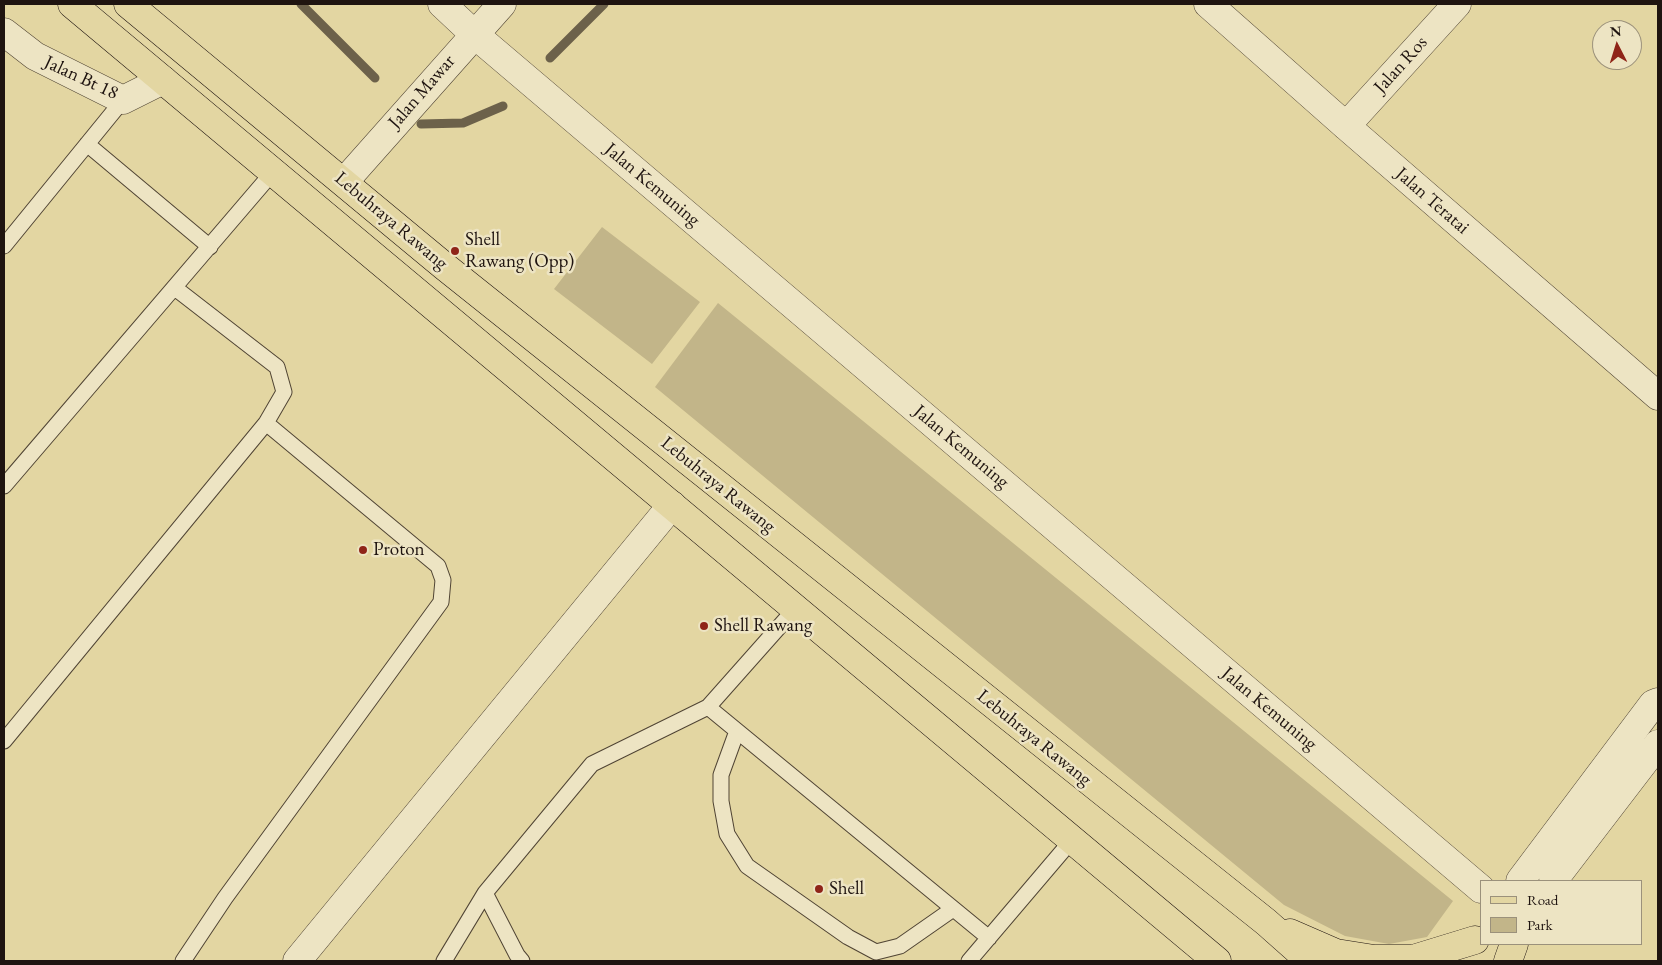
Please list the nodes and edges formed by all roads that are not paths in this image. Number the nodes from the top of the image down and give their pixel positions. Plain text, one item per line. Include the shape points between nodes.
1 (72, 4) edge
2 (128, 4) edge
3 (442, 4) edge
4 (502, 4) edge
5 (1208, 4) edge
6 (1457, 4) edge
7 (4, 32) edge
8 (474, 34) junction
9 (163, 80) junction
10 (123, 100) junction
11 (1346, 126) junction
12 (87, 144) junction
13 (273, 172) junction
14 (344, 182) junction
15 (4, 246) edge
16 (210, 247) junction
17 (175, 288) junction
18 (1658, 396) edge
19 (266, 423) junction
20 (4, 486) edge
21 (672, 506) junction
22 (795, 609) junction
23 (1658, 702) edge
24 (708, 707) junction
25 (737, 731) junction
26 (4, 741) edge
27 (1658, 744) edge
28 (1072, 840) junction
29 (1521, 880) edge
30 (1554, 880) edge
31 (1480, 888) edge
32 (485, 893) junction
33 (953, 909) junction
34 (1266, 922) junction
35 (1478, 936) edge
36 (989, 938) junction
37 (1505, 945) edge
38 (1514, 945) edge
39 (183, 961) edge
40 (297, 961) edge
41 (444, 961) edge
42 (522, 961) edge
43 (968, 961) edge
44 (1217, 961) edge
45 (1310, 961) edge
46 (1458, 961) edge
47 (1493, 961) edge
48 (1508, 961) edge

1 - 9 main road, Lebuhraya Rawang
2 - 14 main road, Lebuhraya Rawang
3 - 8 street, Jalan Kemuning
4 - 8 street, Jalan Mawar
5 - 11 street, Jalan Teratai
6 - 11 street, Jalan Ros
7 - 10 street, Jalan Bt 18 via 35,56
8 - 14 street, Jalan Mawar
8 - 31 street, Jalan Kemuning
9 - 10 street, Jalan Bt 18
9 - 13 main road, Lebuhraya Rawang
10 - 12 lane
11 - 18 street, Jalan Teratai
12 - 15 lane
12 - 16 lane
13 - 16 lane
13 - 21 main road, Lebuhraya Rawang
14 - 34 main road, Lebuhraya Rawang via 452,272
16 - 17 lane
17 - 19 lane via 277,367 284,392
17 - 20 lane
19 - 26 lane
19 - 39 lane via 438,566 443,580 441,602 225,898
21 - 22 main road, Lebuhraya Rawang
21 - 40 street
22 - 24 lane
22 - 28 main road, Lebuhraya Rawang
23 - 29 street via 1652,704
24 - 25 lane
24 - 32 lane via 592,764
25 - 33 lane
25 - 33 lane via 721,775 721,801 727,834 747,866 848,937 876,952 900,946
27 - 30 street
28 - 36 lane
28 - 44 main road, Lebuhraya Rawang
32 - 41 lane
32 - 42 lane
33 - 36 lane
34 - 35 main road via 1336,953 1374,960 1412,959
34 - 45 main road, Lebuhraya Rawang
35 - 46 street
36 - 43 lane
37 - 47 street
38 - 48 main road

